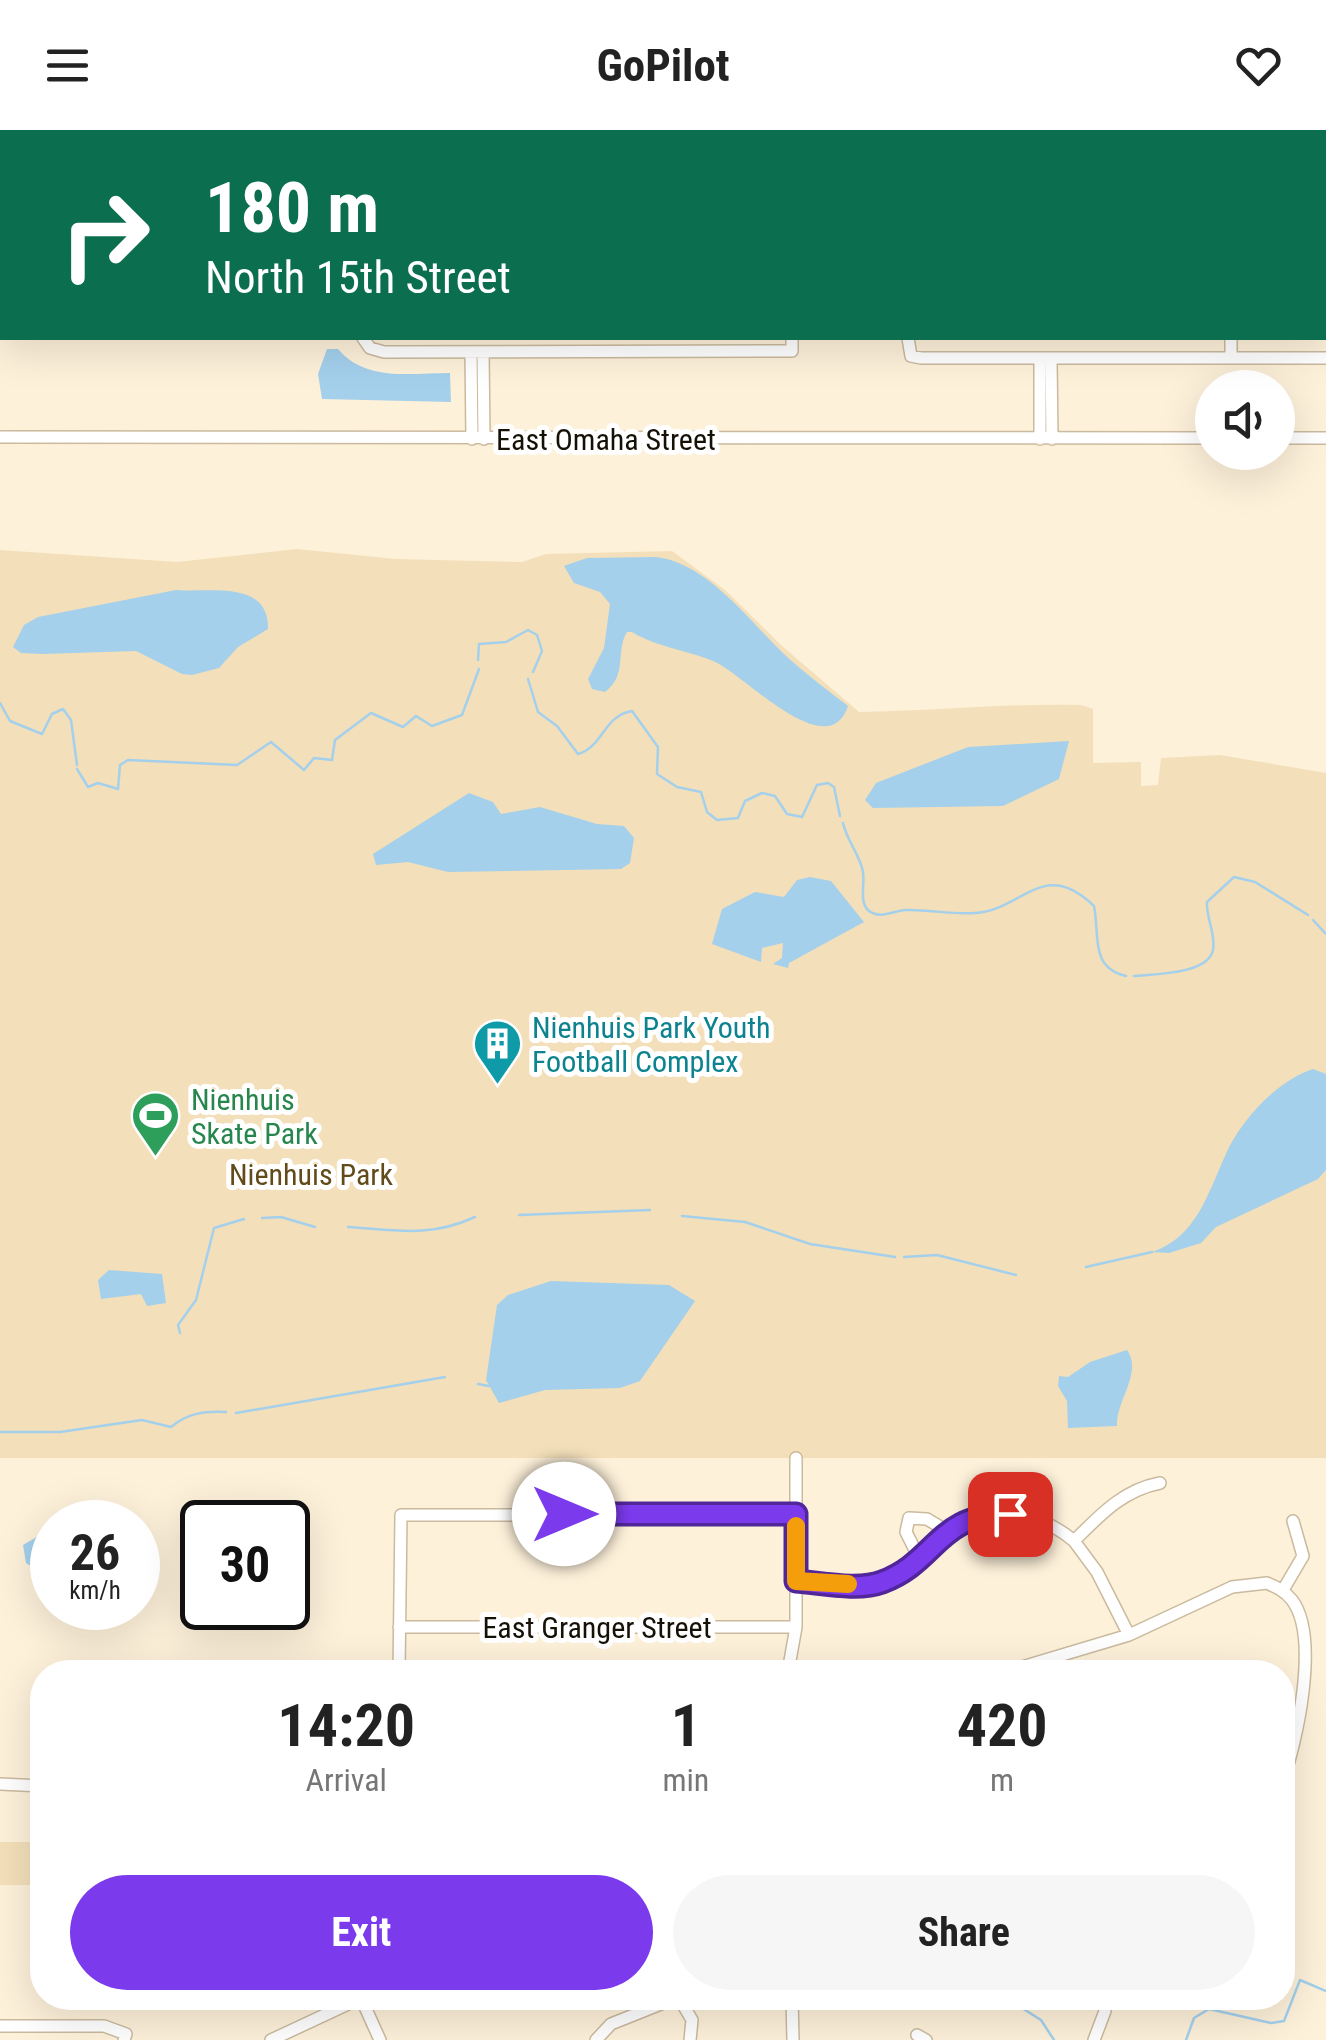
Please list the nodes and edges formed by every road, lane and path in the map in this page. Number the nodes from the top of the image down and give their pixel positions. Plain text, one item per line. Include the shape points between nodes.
1 (908, 340) edge
2 (1231, 340) edge
3 (366, 343) edge
4 (792, 344) edge
5 (477, 352) junction
6 (1046, 358) junction
7 (1231, 358) junction
8 (1326, 358) edge
9 (0, 438) edge
10 (478, 438) junction
11 (1195, 438) edge
12 (1295, 438) edge
13 (1326, 438) edge
14 (1046, 439) junction
15 (796, 1458) dead end
16 (1160, 1484) dead end
17 (796, 1514) junction
18 (1294, 1521) dead end
19 (947, 1532) junction
20 (1074, 1541) junction
21 (920, 1558) junction
22 (796, 1581) junction
23 (1283, 1590) junction
24 (399, 1627) junction
25 (796, 1627) junction
26 (1129, 1634) junction
27 (399, 1660) edge
28 (790, 1660) edge
29 (1044, 1660) edge
30 (1295, 1737) edge
31 (0, 1784) edge
32 (30, 1785) edge
33 (335, 2010) edge
34 (366, 2010) edge
35 (647, 2010) edge
36 (686, 2010) edge
37 (792, 2010) edge
38 (1105, 2010) edge
39 (0, 2026) edge
40 (125, 2037) edge
41 (271, 2040) edge
42 (380, 2040) edge
43 (596, 2040) edge
44 (690, 2040) edge
45 (793, 2040) edge
46 (1094, 2040) edge

1 - 6 street via 911,356
2 - 7 street
3 - 5 street
4 - 5 street
5 - 10 street
6 - 7 street
6 - 14 street
7 - 8 street
9 - 10 street, East Omaha Street
10 - 14 street, East Omaha Street
11 - 14 street, East Omaha Street
12 - 13 street
15 - 17 street
16 - 20 street via 1121,1498
17 - 22 street
17 - 24 street via 400,1515
18 - 23 street via 1303,1556
19 - 20 street via 984,1514 1010,1514 1036,1518
19 - 21 street
19 - 21 street via 927,1519 909,1518 906,1532
20 - 26 street
21 - 22 street via 878,1584
22 - 25 street
23 - 26 street via 1267,1583 1232,1586
23 - 30 street via 1303,1633
24 - 25 street, East Granger Street
24 - 27 street
25 - 28 street
26 - 29 street
31 - 32 street
33 - 41 street
34 - 42 street
35 - 43 street via 611,2024
36 - 44 street
37 - 45 street
38 - 46 street
39 - 40 street via 104,2026

